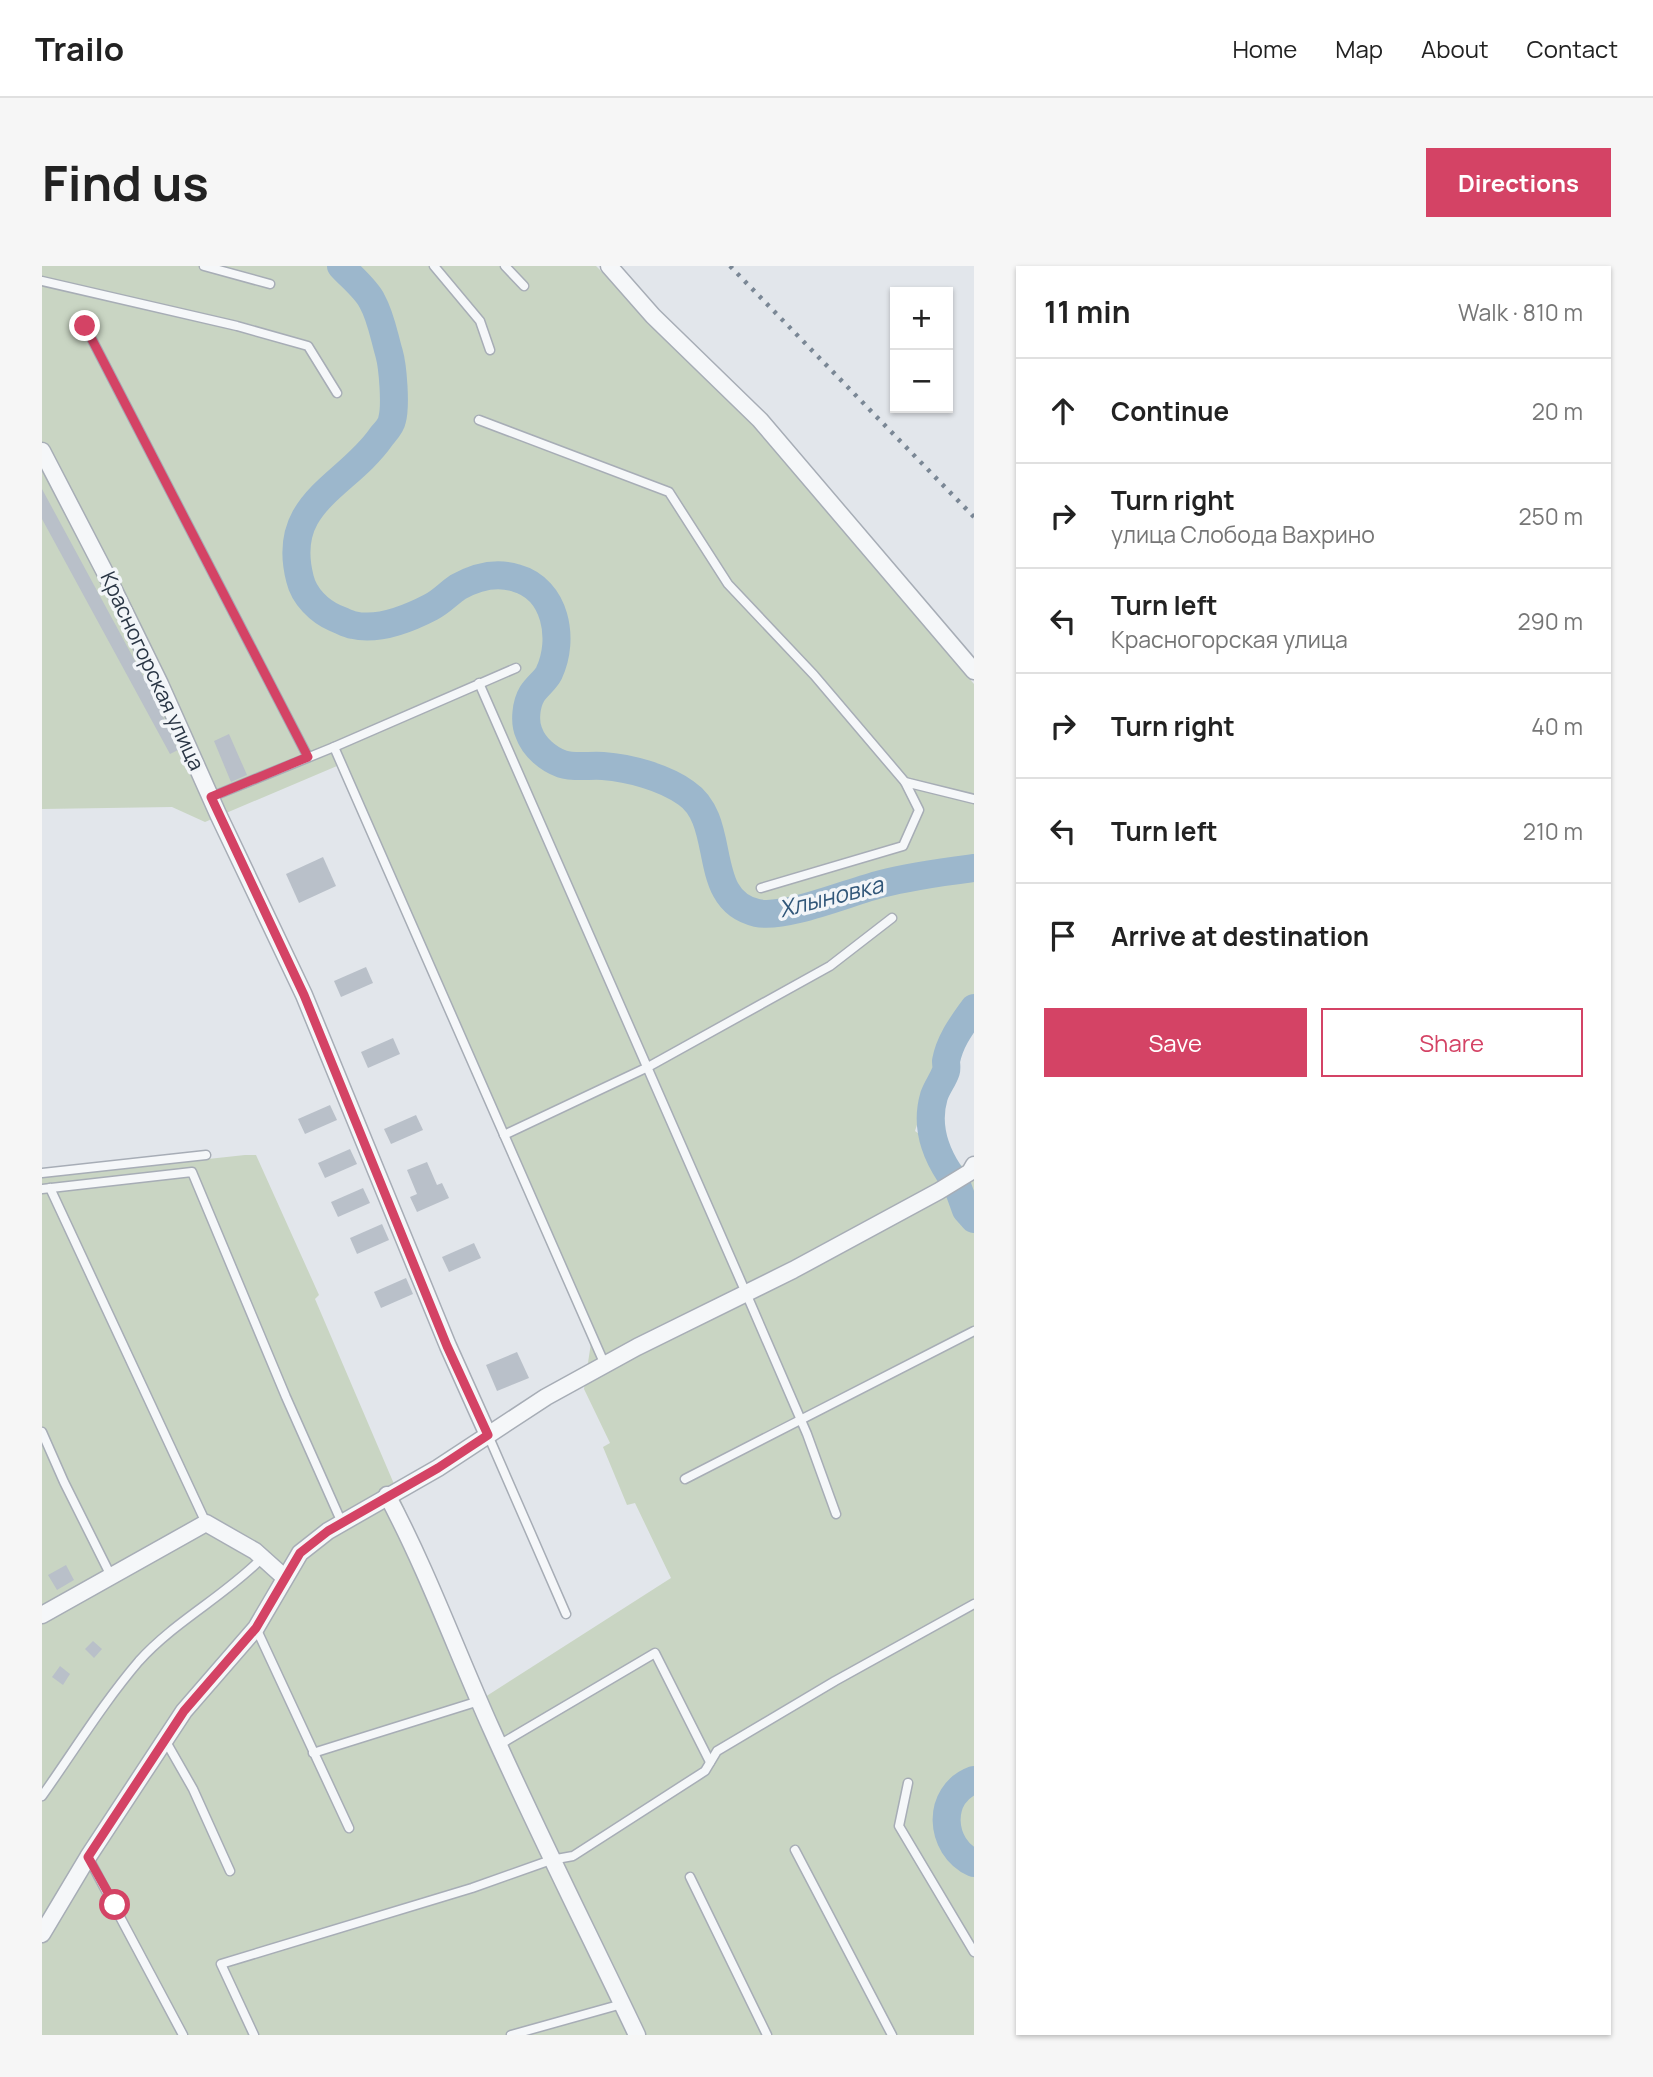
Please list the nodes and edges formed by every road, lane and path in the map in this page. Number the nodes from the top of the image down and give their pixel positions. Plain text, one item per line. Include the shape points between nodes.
1 (204, 266) edge
2 (434, 266) edge
3 (505, 266) edge
4 (609, 266) edge
5 (42, 281) edge
6 (270, 284) dead end
7 (524, 286) dead end
8 (85, 326) dead end
9 (490, 350) dead end
10 (337, 393) dead end
11 (479, 420) dead end
12 (42, 451) edge
13 (516, 668) dead end
14 (974, 671) edge
15 (479, 683) junction
16 (334, 747) junction
17 (308, 757) junction
18 (905, 782) junction
19 (211, 797) junction
20 (974, 799) edge
21 (761, 888) dead end
22 (892, 918) dead end
23 (648, 1067) junction
24 (504, 1135) junction
25 (206, 1155) dead end
26 (973, 1170) edge
27 (42, 1173) edge
28 (46, 1189) edge
29 (746, 1293) junction
30 (974, 1331) edge
31 (605, 1364) junction
32 (799, 1419) junction
33 (42, 1432) edge
34 (488, 1435) junction
35 (685, 1479) dead end
36 (387, 1495) junction
37 (836, 1514) dead end
38 (342, 1523) junction
39 (206, 1524) junction
40 (262, 1558) junction
41 (111, 1576) junction
42 (284, 1577) junction
43 (974, 1604) edge
44 (566, 1614) dead end
45 (42, 1615) edge
46 (256, 1628) junction
47 (479, 1701) junction
48 (165, 1740) junction
49 (499, 1745) junction
50 (313, 1753) junction
51 (710, 1762) junction
52 (908, 1783) dead end
53 (42, 1796) edge
54 (349, 1828) dead end
55 (794, 1850) dead end
56 (88, 1857) junction
57 (551, 1860) junction
58 (230, 1871) dead end
59 (690, 1877) dead end
60 (42, 1934) edge
61 (974, 1952) edge
62 (622, 2004) junction
63 (183, 2035) edge
64 (254, 2035) edge
65 (511, 2035) edge
66 (637, 2035) edge
67 (767, 2035) edge
68 (892, 2035) edge

1 - 6 lane
2 - 9 lane via 480,321
3 - 7 lane
4 - 14 street via 653,316 760,420
5 - 10 lane via 308,346
8 - 17 lane
11 - 18 lane via 669,492 728,584
12 - 19 street, Красногорская улица via 118,597
13 - 15 lane
15 - 16 lane
15 - 23 lane
16 - 17 lane
16 - 24 lane
17 - 19 lane
18 - 20 lane
18 - 21 lane via 919,810 903,846
19 - 34 street, Красногорская улица via 304,995
22 - 23 lane via 830,967
23 - 24 lane
23 - 29 lane
24 - 31 lane
25 - 27 lane
26 - 29 street
28 - 38 lane via 192,1172
28 - 39 lane
29 - 31 street
29 - 32 lane
30 - 32 lane
31 - 34 street
32 - 35 lane
32 - 37 lane
33 - 41 lane
34 - 36 street
34 - 44 lane
36 - 38 street
36 - 47 street via 415,1546
38 - 42 street via 300,1553
39 - 40 street
39 - 41 street
40 - 42 street
40 - 53 lane via 140,1661
41 - 45 street
42 - 46 street
43 - 51 lane via 716,1751
46 - 48 street via 184,1711
46 - 50 lane
47 - 49 street
47 - 50 lane
48 - 56 street
48 - 58 lane
49 - 51 lane via 655,1653
49 - 57 street
50 - 54 lane
51 - 57 lane via 705,1771 573,1856
52 - 61 lane via 899,1826
55 - 68 lane
56 - 60 street
56 - 63 lane
57 - 62 street
57 - 64 lane via 221,1964
59 - 67 lane
62 - 65 lane
62 - 66 street

